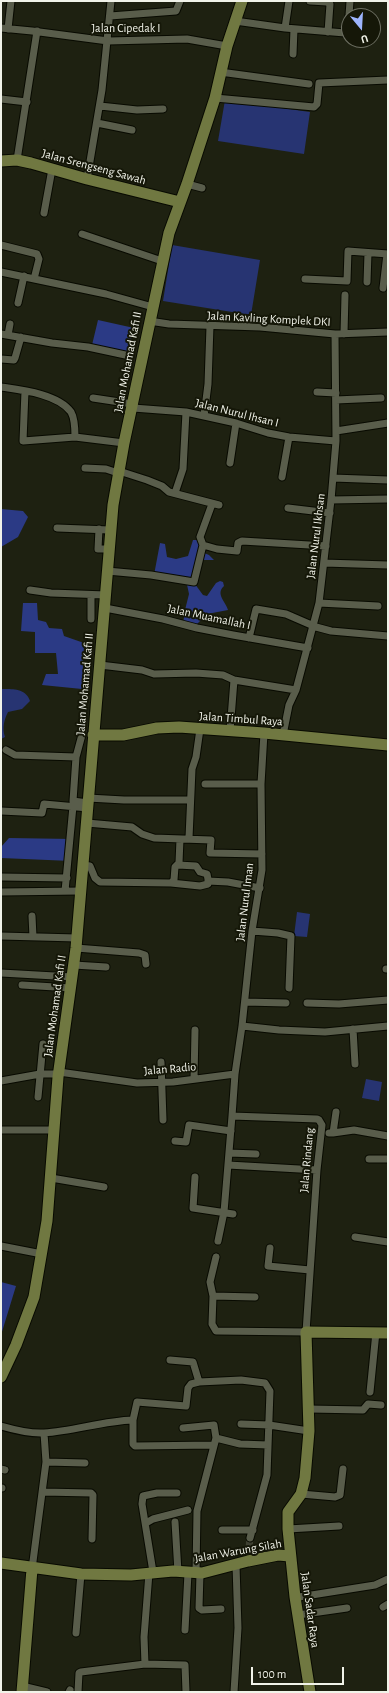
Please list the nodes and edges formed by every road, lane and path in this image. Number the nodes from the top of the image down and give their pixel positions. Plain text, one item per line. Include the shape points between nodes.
1 (11, 1) edge
2 (111, 1) edge
3 (180, 1) edge
4 (242, 1) edge
5 (289, 1) edge
6 (310, 1) edge
7 (350, 1) edge
8 (110, 16) junction
9 (235, 20) junction
10 (4, 28) edge
11 (285, 28) junction
12 (294, 29) junction
13 (37, 31) junction
14 (328, 32) junction
15 (108, 41) junction
16 (226, 45) junction
17 (293, 54) dead end
18 (220, 72) junction
19 (388, 80) edge
20 (309, 84) dead end
21 (215, 98) junction
22 (1, 99) edge
23 (27, 102) junction
24 (100, 106) junction
25 (163, 109) dead end
26 (97, 123) junction
27 (132, 130) dead end
28 (17, 160) junction
29 (1, 161) edge
30 (52, 169) junction
31 (87, 179) junction
32 (187, 184) junction
33 (202, 188) dead end
34 (175, 201) junction
35 (44, 213) dead end
36 (82, 234) dead end
37 (1, 245) edge
38 (368, 253) junction
39 (387, 254) edge
40 (162, 261) junction
41 (1, 272) edge
42 (24, 276) junction
43 (34, 279) junction
44 (306, 279) dead end
45 (367, 282) dead end
46 (384, 288) dead end
47 (345, 295) dead end
48 (18, 303) dead end
49 (148, 306) junction
50 (149, 321) junction
51 (10, 324) dead end
52 (210, 326) junction
53 (388, 332) edge
54 (4, 334) edge
55 (335, 334) junction
56 (344, 334) junction
57 (22, 337) junction
58 (130, 356) dead end
59 (1, 359) edge
60 (1, 387) edge
61 (25, 391) junction
62 (317, 392) dead end
63 (336, 397) junction
64 (93, 398) dead end
65 (381, 398) dead end
66 (131, 405) junction
67 (186, 412) junction
68 (204, 416) junction
69 (236, 423) junction
70 (388, 423) edge
71 (336, 431) junction
72 (75, 437) junction
73 (289, 437) junction
74 (336, 441) junction
75 (124, 443) junction
76 (230, 463) dead end
77 (85, 468) dead end
78 (117, 472) junction
79 (282, 477) dead end
80 (333, 478) junction
81 (388, 480) edge
82 (175, 493) junction
83 (331, 500) junction
84 (388, 500) edge
85 (288, 508) dead end
86 (330, 513) junction
87 (57, 528) dead end
88 (105, 531) junction
89 (203, 545) junction
90 (326, 546) junction
91 (324, 563) junction
92 (388, 565) edge
93 (107, 571) junction
94 (30, 590) dead end
95 (93, 595) junction
96 (104, 595) junction
97 (319, 602) junction
98 (378, 606) dead end
99 (98, 614) junction
100 (314, 626) junction
101 (388, 636) edge
102 (249, 638) junction
103 (308, 648) junction
104 (100, 665) junction
105 (234, 680) junction
106 (296, 690) junction
107 (200, 729) junction
108 (230, 731) junction
109 (88, 733) junction
110 (264, 733) junction
111 (283, 735) junction
112 (388, 745) edge
113 (6, 750) dead end
114 (76, 757) junction
115 (206, 784) dead end
116 (261, 784) junction
117 (190, 800) junction
118 (80, 804) junction
119 (1, 811) edge
120 (87, 823) junction
121 (180, 838) junction
122 (189, 838) junction
123 (77, 844) junction
124 (262, 854) junction
125 (82, 865) junction
126 (178, 865) junction
127 (1, 877) edge
128 (67, 878) junction
129 (208, 881) junction
130 (171, 883) junction
131 (260, 888) junction
132 (72, 891) junction
133 (1, 892) edge
134 (32, 916) dead end
135 (252, 931) junction
136 (1, 936) edge
137 (33, 936) junction
138 (73, 940) junction
139 (146, 964) dead end
140 (74, 965) junction
141 (106, 967) dead end
142 (1, 973) edge
143 (67, 982) junction
144 (22, 985) dead end
145 (290, 988) dead end
146 (388, 1000) edge
147 (245, 1002) junction
148 (286, 1003) dead end
149 (307, 1003) dead end
150 (242, 1026) junction
151 (388, 1026) edge
152 (353, 1029) junction
153 (195, 1030) dead end
154 (43, 1044) dead end
155 (161, 1062) dead end
156 (355, 1064) dead end
157 (52, 1074) junction
158 (235, 1074) junction
159 (194, 1079) junction
160 (1, 1081) edge
161 (160, 1082) junction
162 (38, 1097) dead end
163 (336, 1112) dead end
164 (232, 1116) junction
165 (163, 1120) dead end
166 (1, 1130) edge
167 (49, 1130) junction
168 (231, 1131) junction
169 (322, 1132) junction
170 (332, 1133) junction
171 (388, 1136) edge
172 (175, 1141) dead end
173 (229, 1153) junction
174 (256, 1154) dead end
175 (369, 1159) dead end
176 (388, 1159) edge
177 (228, 1165) junction
178 (317, 1170) junction
179 (195, 1177) dead end
180 (51, 1178) junction
181 (104, 1187) dead end
182 (224, 1212) junction
183 (234, 1214) dead end
184 (355, 1237) dead end
185 (218, 1241) dead end
186 (388, 1242) edge
187 (1, 1246) edge
188 (270, 1248) dead end
189 (36, 1252) junction
190 (216, 1257) dead end
191 (310, 1270) junction
192 (213, 1296) junction
193 (255, 1296) dead end
194 (306, 1332) junction
195 (376, 1332) junction
196 (388, 1333) edge
197 (170, 1360) dead end
198 (1, 1376) edge
199 (199, 1382) junction
200 (370, 1392) dead end
201 (381, 1405) dead end
202 (309, 1409) junction
203 (133, 1420) junction
204 (241, 1424) dead end
205 (269, 1424) junction
206 (1, 1426) edge
207 (183, 1428) dead end
208 (309, 1431) junction
209 (44, 1433) junction
210 (215, 1441) junction
211 (268, 1445) junction
212 (46, 1462) junction
213 (85, 1463) dead end
214 (343, 1469) dead end
215 (42, 1492) junction
216 (177, 1493) dead end
217 (301, 1494) junction
218 (188, 1510) dead end
219 (146, 1522) junction
220 (175, 1522) dead end
221 (339, 1526) dead end
222 (288, 1529) junction
223 (222, 1530) dead end
224 (253, 1530) junction
225 (250, 1538) tunnel mouth
226 (92, 1539) dead end
227 (290, 1556) junction
228 (1, 1563) edge
229 (236, 1565) junction
230 (32, 1569) junction
231 (151, 1572) junction
232 (190, 1573) junction
233 (81, 1574) junction
234 (388, 1579) edge
235 (299, 1597) dead end
236 (347, 1608) dead end
237 (221, 1609) dead end
238 (298, 1615) junction
239 (185, 1630) dead end
240 (76, 1633) dead end
241 (145, 1664) junction
242 (22, 1689) edge
243 (47, 1692) edge
244 (78, 1692) edge
245 (186, 1692) edge
246 (234, 1692) edge
247 (310, 1692) edge

1 - 10 street
2 - 8 street
3 - 8 street via 176,11
4 - 9 main road, Jalan Mohamad Kafi II
5 - 11 street
6 - 14 street via 330,4
7 - 14 street via 347,32
8 - 15 street
9 - 11 street
9 - 16 main road, Jalan Mohamad Kafi II
10 - 13 street, Jalan Cipedak I
11 - 12 street
12 - 14 street
12 - 17 street
13 - 15 street, Jalan Cipedak I
13 - 23 street
15 - 16 street, Jalan Cipedak I via 181,39
15 - 24 street
16 - 18 main road, Jalan Mohamad Kafi II
18 - 20 street
18 - 21 main road, Jalan Mohamad Kafi II
19 - 21 street via 321,82 318,84 317,104 314,107
21 - 32 main road, Jalan Mohamad Kafi II
22 - 23 street
23 - 28 street
24 - 25 street via 136,110
24 - 26 street
26 - 27 street
26 - 31 street
28 - 29 main road, Jalan Srengseng Sawah
28 - 30 main road, Jalan Srengseng Sawah
30 - 31 main road, Jalan Srengseng Sawah
30 - 35 street
31 - 34 main road, Jalan Srengseng Sawah
32 - 33 street
32 - 34 main road, Jalan Mohamad Kafi II
34 - 40 main road, Jalan Mohamad Kafi II
36 - 40 street
37 - 43 street via 37,254 39,259
38 - 39 street
38 - 44 street via 348,251 348,278 345,281
38 - 45 street
39 - 46 street
40 - 49 main road, Jalan Mohamad Kafi II
41 - 42 street
42 - 43 street
42 - 48 street
43 - 49 street
47 - 56 street
49 - 50 main road, Jalan Mohamad Kafi II
50 - 52 street, Jalan Kavling Komplek DKI
50 - 66 main road, Jalan Mohamad Kafi II
51 - 54 street
52 - 55 street, Jalan Kavling Komplek DKI via 260,327
52 - 68 street
53 - 56 street, Jalan Kavling Komplek DKI
54 - 57 street
55 - 56 street, Jalan Kavling Komplek DKI
55 - 63 street, Jalan Nurul Ikhsan
57 - 58 street
57 - 59 street via 14,360
60 - 61 street
61 - 72 street via 58,401 66,407 72,414
61 - 72 street via 23,441
62 - 63 street
63 - 65 street
63 - 71 street, Jalan Nurul Ikhsan
64 - 66 street, Jalan Nurul Ihsan I
66 - 67 street, Jalan Nurul Ihsan I
66 - 75 main road, Jalan Mohamad Kafi II
67 - 68 street, Jalan Nurul Ihsan I
67 - 82 street via 183,469
68 - 69 street, Jalan Nurul Ihsan I
69 - 73 street, Jalan Nurul Ihsan I
69 - 76 street
70 - 71 street
71 - 74 street, Jalan Nurul Ikhsan
72 - 75 street
73 - 74 street, Jalan Nurul Ihsan I
73 - 79 street
74 - 80 street, Jalan Nurul Ikhsan
75 - 78 main road, Jalan Mohamad Kafi II
77 - 78 street
78 - 82 street via 147,480
78 - 88 main road, Jalan Mohamad Kafi II via 113,505
80 - 81 street
80 - 83 street, Jalan Nurul Ikhsan
82 - 89 street via 215,504 200,537
83 - 84 street
83 - 86 street, Jalan Nurul Ikhsan
85 - 86 street
86 - 90 street, Jalan Nurul Ikhsan
87 - 88 street
88 - 93 main road, Jalan Mohamad Kafi II
89 - 90 street via 238,552 238,543 242,541
89 - 93 street via 194,582
90 - 91 street, Jalan Nurul Ikhsan
91 - 92 street
91 - 97 street, Jalan Nurul Ikhsan
93 - 96 main road, Jalan Mohamad Kafi II
94 - 95 street
95 - 96 street
95 - 99 street
96 - 99 main road, Jalan Mohamad Kafi II
97 - 98 street
97 - 100 street, Jalan Nurul Ikhsan
99 - 102 street, Jalan Muamallah I via 162,619
99 - 104 main road, Jalan Mohamad Kafi II
100 - 101 street via 331,631
100 - 102 street via 286,614 256,609
100 - 103 street, Jalan Nurul Ikhsan
102 - 103 street, Jalan Muamallah I
103 - 106 street, Jalan Nurul Ikhsan
104 - 105 street via 154,674 196,673
104 - 109 main road, Jalan Mohamad Kafi II
105 - 106 street
105 - 108 street
106 - 111 street, Jalan Nurul Ikhsan via 289,705
107 - 108 main road, Jalan Timbul Raya
107 - 109 main road, Jalan Timbul Raya via 157,728 123,735
107 - 117 street via 192,769
108 - 110 main road, Jalan Timbul Raya
109 - 114 street
109 - 118 main road, Jalan Mohamad Kafi II
110 - 111 main road, Jalan Timbul Raya
110 - 116 street, Jalan Nurul Iman
111 - 112 main road, Jalan Timbul Raya
113 - 114 street via 15,754
114 - 118 street
115 - 116 street
116 - 124 street, Jalan Nurul Iman
117 - 118 street via 124,800
117 - 122 street
118 - 119 street via 44,804 42,813
118 - 120 main road, Jalan Mohamad Kafi II
118 - 123 street
120 - 121 street via 132,827 154,838
120 - 123 main road, Jalan Mohamad Kafi II
121 - 122 street
121 - 126 street
122 - 124 street via 211,840 210,853
123 - 125 main road, Jalan Mohamad Kafi II
123 - 128 street
124 - 131 street, Jalan Nurul Iman
125 - 130 street via 90,866 95,879 101,882
125 - 132 main road, Jalan Mohamad Kafi II
126 - 129 street via 196,866 200,872 207,874
126 - 130 street via 175,866 174,880
127 - 128 street
128 - 132 street
129 - 130 street via 207,885 203,886
129 - 131 street
131 - 135 street, Jalan Nurul Iman
132 - 133 street
132 - 138 main road, Jalan Mohamad Kafi II
134 - 137 street
135 - 145 street via 291,936
135 - 147 street, Jalan Nurul Iman
136 - 137 street
137 - 138 street
138 - 139 street via 139,953 145,955
138 - 140 main road, Jalan Mohamad Kafi II
140 - 141 street
140 - 143 main road, Jalan Mohamad Kafi II
142 - 143 street
143 - 144 street
143 - 157 main road, Jalan Mohamad Kafi II
146 - 149 street via 339,1004
147 - 148 street
147 - 150 street, Jalan Nurul Iman
150 - 152 street via 325,1032
150 - 158 street
151 - 152 street
152 - 156 street
153 - 159 street
154 - 157 street
155 - 161 street
157 - 160 street, Jalan Radio
157 - 161 street, Jalan Radio via 137,1083
157 - 162 street
157 - 167 main road, Jalan Mohamad Kafi II
158 - 159 street, Jalan Radio
158 - 164 street
159 - 161 street, Jalan Radio
161 - 165 street
163 - 170 street
164 - 168 street
164 - 169 street, Jalan Rindang via 317,1119 321,1122
166 - 167 street
167 - 180 main road, Jalan Mohamad Kafi II
168 - 172 street via 189,1126 186,1142
168 - 173 street
169 - 170 street
169 - 178 street, Jalan Rindang
170 - 171 street via 354,1130
173 - 174 street
173 - 177 street
175 - 176 street
177 - 178 street
177 - 182 street
178 - 191 street, Jalan Rindang
179 - 182 street via 193,1208
180 - 181 street
180 - 189 main road, Jalan Mohamad Kafi II
182 - 183 street
182 - 185 street
184 - 186 street
187 - 189 street
188 - 191 street via 268,1266
189 - 198 main road, Jalan Mohamad Kafi II via 34,1297
190 - 192 street via 210,1282
191 - 194 street, Jalan Rindang
192 - 193 street
192 - 194 street via 212,1324 216,1331
194 - 195 main road
194 - 202 main road, Jalan Warung Silah
195 - 196 main road
195 - 200 street
197 - 199 street via 193,1362
199 - 203 street via 191,1384 188,1388 186,1406 137,1402
199 - 205 street via 241,1380 265,1383 270,1391
201 - 202 street via 368,1404 363,1410
202 - 208 main road, Jalan Warung Silah
203 - 209 street
203 - 210 street via 135,1446
204 - 205 street
205 - 208 street
205 - 211 street
206 - 209 street via 25,1432
207 - 210 street via 214,1425
208 - 217 main road, Jalan Warung Silah
209 - 212 street
210 - 211 street
210 - 232 street via 197,1511
211 - 224 street via 267,1475
212 - 213 street
212 - 215 street
214 - 217 street via 340,1495 335,1497
215 - 226 street via 91,1493
215 - 230 street
216 - 219 street via 143,1496
217 - 222 main road, Jalan Warung Silah via 288,1512
218 - 219 street
219 - 231 street
220 - 232 street
221 - 222 street
222 - 227 main road, Jalan Warung Silah
223 - 224 street
224 - 225 street
227 - 229 main road, Jalan Warung Silah via 248,1560
227 - 238 main road, Jalan Sadar Raya
228 - 230 main road, Jalan Warung Silah
229 - 232 main road, Jalan Warung Silah
229 - 246 street via 238,1628
230 - 233 main road, Jalan Warung Silah
230 - 242 main road
231 - 232 main road, Jalan Warung Silah
231 - 233 main road, Jalan Warung Silah via 123,1576
231 - 241 street via 144,1637
232 - 237 street via 199,1608
232 - 239 street
233 - 240 street
234 - 235 street via 375,1585
236 - 238 street
238 - 247 main road, Jalan Sadar Raya
241 - 244 street via 81,1672
241 - 245 street via 185,1665
242 - 243 street

